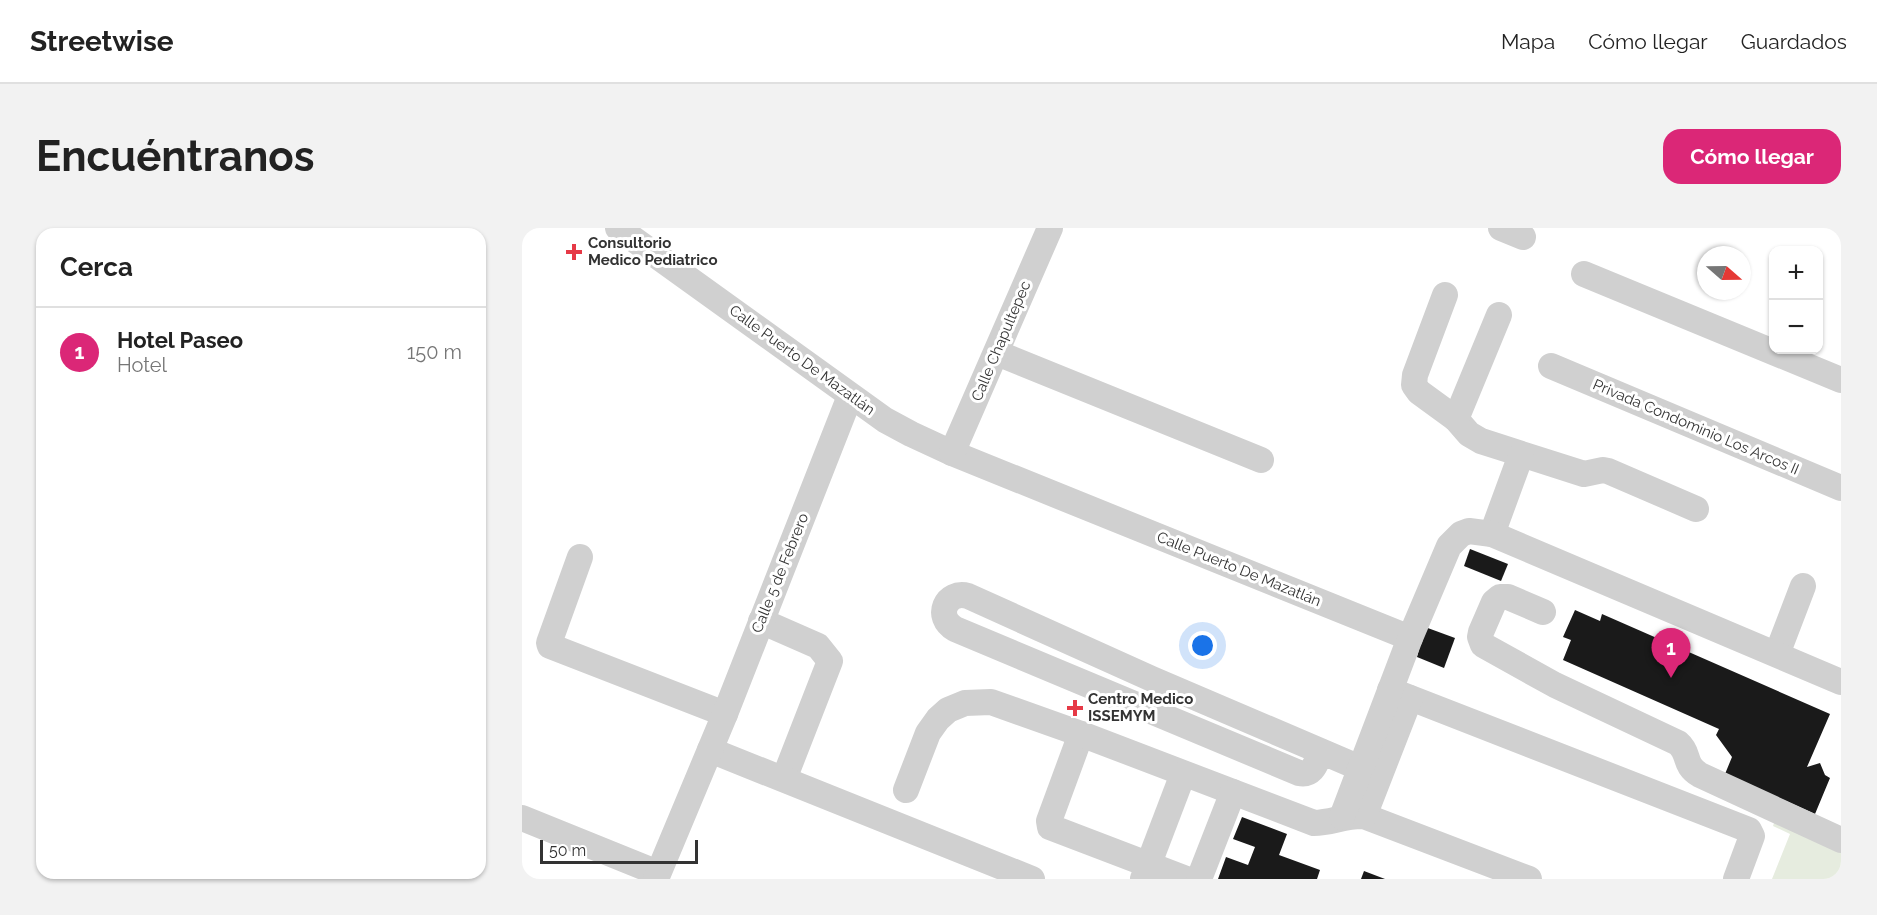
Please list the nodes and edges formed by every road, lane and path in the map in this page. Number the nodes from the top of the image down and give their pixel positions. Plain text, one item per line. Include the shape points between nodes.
1 (618, 228) edge
2 (1050, 228) edge
3 (1584, 274) dead end
4 (1445, 295) dead end
5 (1498, 315) dead end
6 (997, 352) junction
7 (1551, 366) dead end
8 (1841, 380) edge
9 (850, 396) junction
10 (1456, 419) junction
11 (952, 453) junction
12 (1521, 455) junction
13 (1261, 460) dead end
14 (1841, 488) edge
15 (1696, 509) dead end
16 (1492, 534) junction
17 (580, 557) dead end
18 (1803, 585) dead end
19 (1543, 612) dead end
20 (761, 621) junction
21 (1410, 638) junction
22 (1777, 654) junction
23 (1841, 682) edge
24 (1400, 694) junction
25 (725, 714) junction
26 (1081, 734) junction
27 (710, 750) junction
28 (1321, 752) junction
29 (1360, 768) junction
30 (1183, 774) junction
31 (784, 779) junction
32 (906, 790) dead end
33 (1233, 792) junction
34 (1353, 817) junction
35 (522, 818) edge
36 (1841, 840) edge
37 (1146, 872) edge
38 (657, 876) edge
39 (1023, 877) edge
40 (1186, 879) edge
41 (1199, 879) edge
42 (1529, 879) edge
43 (1737, 879) edge

1 - 9 street, Calle Puerto De Mazatlán
2 - 6 street, Calle Chapultepec
3 - 8 street
4 - 10 street via 1414,381 1419,392
5 - 10 street
6 - 11 street, Calle Chapultepec
6 - 13 street
7 - 14 street, Privada Condominio Los Arcos II
9 - 11 street, Calle Puerto De Mazatlán via 911,434
9 - 20 street, Calle 5 de Febrero
10 - 12 street via 1481,441
11 - 21 street, Calle Puerto De Mazatlán
12 - 15 street via 1584,474 1608,471
12 - 16 street
16 - 21 street via 1469,531 1449,546
16 - 22 street
17 - 25 street via 550,646
18 - 22 street
19 - 36 street via 1500,597 1481,632 1483,645 1555,685 1678,743 1691,769 1700,775
20 - 25 street, Calle 5 de Febrero
20 - 31 street via 818,646 830,661
21 - 24 street
22 - 23 street
24 - 29 street
24 - 34 street
24 - 43 street via 1749,830 1752,836
25 - 27 street, Calle 5 de Febrero
26 - 30 street
26 - 32 street via 991,702 965,703 938,718
26 - 37 street via 1050,827
27 - 31 street
27 - 38 street, Calle 5 de Febrero
28 - 28 street via 968,596 955,596 945,609 946,621 955,629 1299,773 1311,771
28 - 29 street
29 - 34 street
30 - 33 street
30 - 37 street
31 - 39 street
33 - 34 street via 1314,823
33 - 41 street
34 - 42 street
35 - 38 street
37 - 40 street

